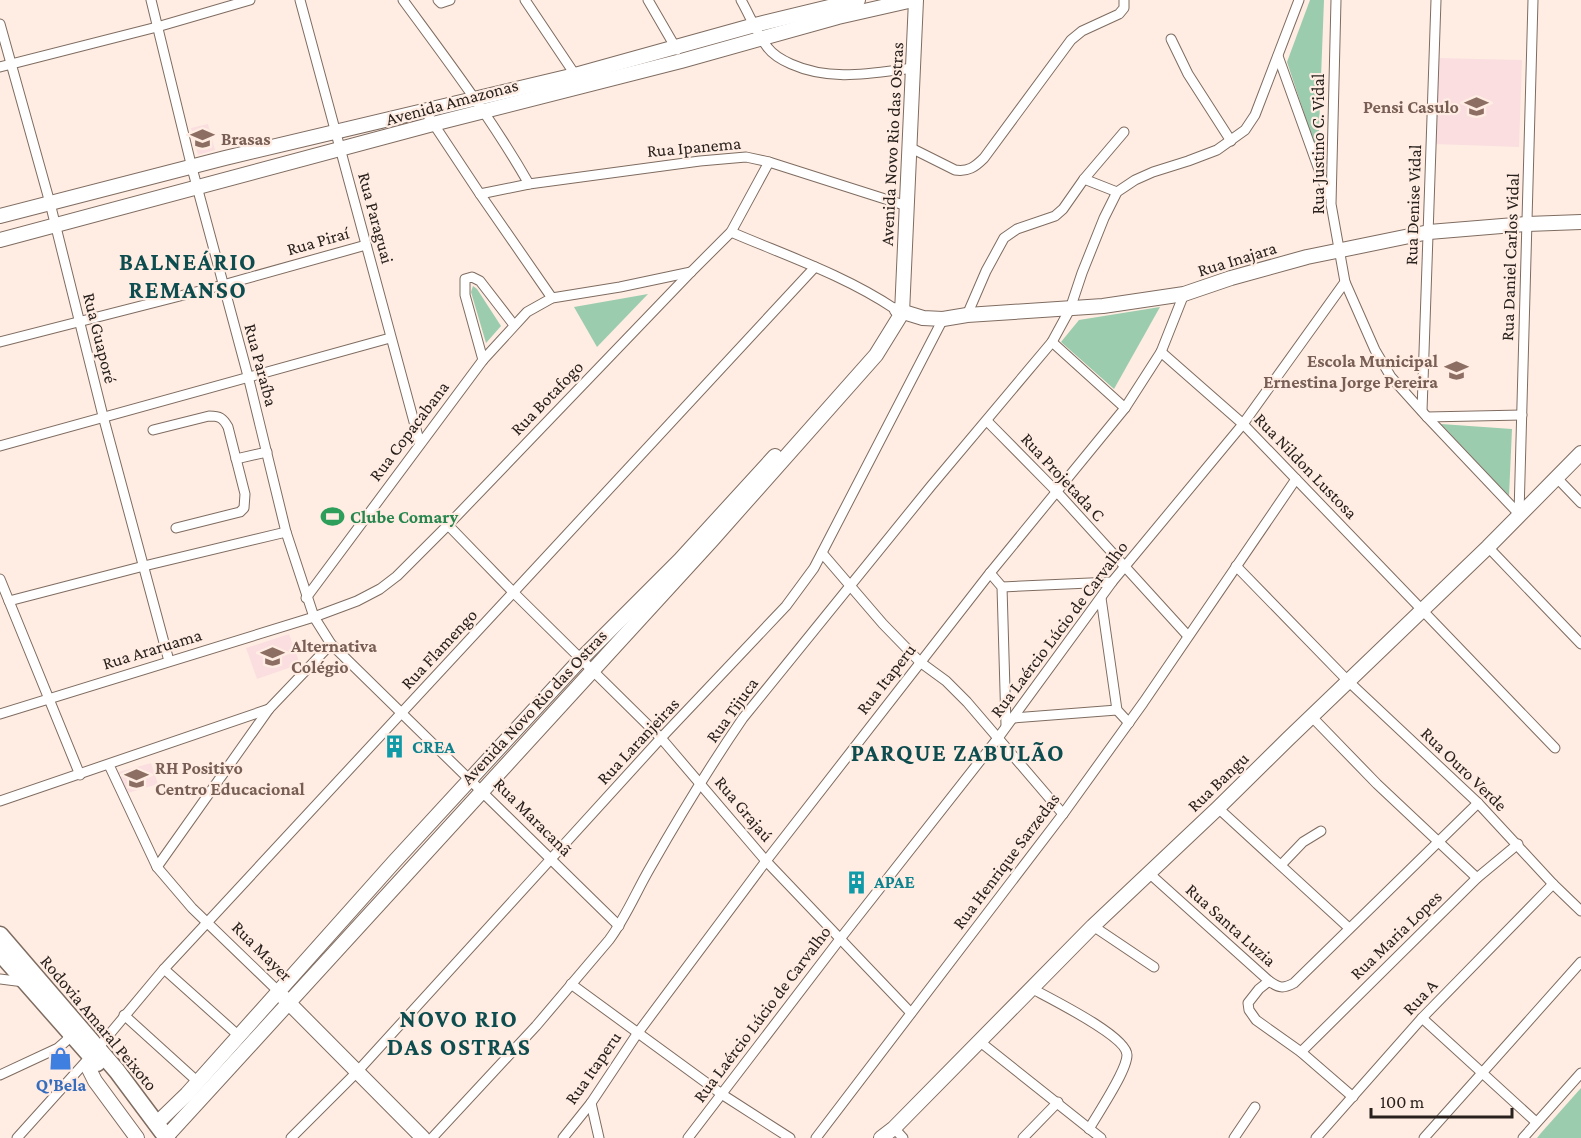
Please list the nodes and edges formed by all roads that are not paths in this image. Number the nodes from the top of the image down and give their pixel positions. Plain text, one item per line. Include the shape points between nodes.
1 (150, 0) edge
2 (250, 0) edge
3 (300, 0) edge
4 (403, 0) edge
5 (438, 0) edge
6 (450, 0) edge
7 (525, 0) edge
8 (648, 0) edge
9 (741, 0) edge
10 (858, 0) edge
11 (915, 0) edge
12 (1124, 0) edge
13 (1299, 0) edge
14 (1336, 0) edge
15 (1436, 0) edge
16 (1533, 0) edge
17 (834, 8) edge
18 (0, 24) edge
19 (755, 26) junction
20 (157, 27) junction
21 (762, 39) junction
22 (1171, 39) dead end
23 (675, 48) junction
24 (1278, 56) junction
25 (681, 61) junction
26 (11, 64) junction
27 (0, 67) edge
28 (915, 68) junction
29 (579, 80) junction
30 (474, 98) junction
31 (425, 111) junction
32 (484, 112) junction
33 (433, 124) junction
34 (337, 132) junction
35 (1124, 132) dead end
36 (1231, 141) junction
37 (909, 147) junction
38 (341, 149) junction
39 (769, 162) junction
40 (192, 168) junction
41 (1083, 178) junction
42 (529, 184) junction
43 (197, 187) junction
44 (1117, 192) junction
45 (480, 194) junction
46 (50, 203) junction
47 (1331, 204) junction
48 (907, 206) junction
49 (0, 216) edge
50 (1581, 222) edge
51 (1527, 224) junction
52 (56, 225) junction
53 (1429, 231) junction
54 (731, 232) junction
55 (0, 240) edge
56 (366, 245) junction
57 (1340, 249) junction
58 (815, 267) junction
59 (691, 272) junction
60 (1345, 282) junction
61 (223, 285) junction
62 (1184, 294) junction
63 (552, 298) junction
64 (1070, 309) junction
65 (899, 311) junction
66 (967, 315) junction
67 (943, 319) junction
68 (80, 323) junction
69 (514, 325) junction
70 (390, 338) junction
71 (0, 342) edge
72 (1052, 342) junction
73 (1161, 351) junction
74 (483, 360) junction
75 (248, 376) junction
76 (1125, 408) junction
77 (1424, 414) junction
78 (1522, 415) junction
79 (103, 417) junction
80 (987, 421) junction
81 (1243, 424) junction
82 (153, 430) dead end
83 (420, 444) junction
84 (0, 446) edge
85 (267, 452) junction
86 (1581, 453) edge
87 (236, 459) junction
88 (1557, 477) junction
89 (1296, 479) junction
90 (1057, 492) junction
91 (1581, 503) edge
92 (1519, 514) junction
93 (448, 525) junction
94 (176, 528) dead end
95 (286, 532) junction
96 (1488, 547) junction
97 (822, 553) junction
98 (144, 566) junction
99 (1236, 566) junction
100 (1125, 567) junction
101 (990, 573) junction
102 (0, 579) edge
103 (1112, 582) junction
104 (850, 587) junction
105 (1002, 587) junction
106 (514, 593) junction
107 (306, 598) junction
108 (1101, 598) junction
109 (9, 601) junction
110 (1421, 610) junction
111 (314, 617) junction
112 (1188, 636) junction
113 (332, 644) junction
114 (1581, 644) edge
115 (581, 659) junction
116 (169, 661) junction
117 (920, 662) junction
118 (593, 670) junction
119 (1348, 681) junction
120 (49, 699) junction
121 (269, 709) junction
122 (1117, 710) junction
123 (402, 712) junction
124 (0, 714) edge
125 (1312, 717) junction
126 (1009, 722) junction
127 (1129, 723) junction
128 (661, 738) junction
129 (998, 738) junction
130 (1555, 748) dead end
131 (109, 765) junction
132 (80, 775) junction
133 (702, 784) junction
134 (477, 785) junction
135 (0, 801) edge
136 (1478, 804) junction
137 (1218, 808) junction
138 (1063, 814) junction
139 (1321, 831) dead end
140 (1439, 843) junction
141 (1518, 844) junction
142 (552, 859) junction
143 (766, 861) junction
144 (1281, 865) junction
145 (157, 867) junction
146 (1150, 874) junction
147 (1478, 878) junction
148 (1553, 884) junction
149 (1581, 911) edge
150 (207, 922) junction
151 (619, 926) junction
152 (1093, 926) junction
153 (1349, 928) junction
154 (0, 935) edge
155 (840, 939) junction
156 (0, 953) edge
157 (1581, 962) edge
158 (1154, 968) dead end
159 (164, 969) junction
160 (0, 979) edge
161 (1269, 981) junction
162 (25, 982) junction
163 (571, 984) junction
164 (1031, 988) junction
165 (279, 992) junction
166 (289, 1003) junction
167 (911, 1013) junction
168 (124, 1015) junction
169 (1422, 1018) junction
170 (74, 1029) junction
171 (637, 1034) junction
172 (239, 1036) junction
173 (979, 1041) junction
174 (94, 1052) junction
175 (1301, 1052) junction
176 (1482, 1072) junction
177 (356, 1073) junction
178 (1581, 1073) edge
179 (0, 1075) edge
180 (198, 1082) junction
181 (723, 1095) junction
182 (1353, 1097) junction
183 (1058, 1102) junction
184 (591, 1103) junction
185 (1255, 1107) dead end
186 (1536, 1122) junction
187 (1089, 1129) junction
188 (898, 1133) edge
189 (160, 1134) edge
190 (17, 1138) edge
191 (137, 1138) edge
192 (291, 1138) edge
193 (423, 1138) edge
194 (432, 1138) edge
195 (563, 1138) edge
196 (599, 1138) edge
197 (688, 1138) edge
198 (790, 1138) edge
199 (816, 1138) edge
200 (881, 1138) edge
201 (1023, 1138) edge
202 (1101, 1138) edge
203 (1234, 1138) edge
204 (1316, 1138) edge
205 (1424, 1138) edge
206 (1523, 1138) edge

1 - 20 street, Rua Paraíba
2 - 20 street
3 - 34 street, Rua Paraguai
4 - 30 street
5 - 6 street
7 - 29 street
8 - 23 street
9 - 19 street
10 - 17 street, Avenida Amazonas
11 - 17 street, Avenida Amazonas
11 - 28 street, Avenida Novo Rio das Ostras
12 - 37 street via 1119,14 1071,40 978,165 955,170
13 - 24 street
14 - 47 street, Rua Justino C. Vidal
15 - 53 street, Rua Denise Vidal
16 - 51 street, Rua Daniel Carlos Vidal
17 - 19 street, Avenida Amazonas
17 - 21 street, Avenida Amazonas
18 - 26 street, Rua Guaporé
19 - 21 street
19 - 23 street, Avenida Amazonas
20 - 26 street
20 - 40 street, Rua Paraíba
21 - 25 street, Avenida Amazonas
21 - 28 street via 780,59 825,75
22 - 36 street via 1188,74
23 - 25 street
23 - 29 street, Avenida Amazonas
24 - 36 street via 1255,115
24 - 47 street
25 - 29 street, Avenida Amazonas
26 - 27 street
26 - 46 street, Rua Guaporé
28 - 37 street, Avenida Novo Rio das Ostras
29 - 30 street, Avenida Amazonas
29 - 32 street, Avenida Amazonas
30 - 31 street, Avenida Amazonas
30 - 32 street
31 - 33 street
31 - 34 street, Avenida Amazonas
32 - 33 street, Avenida Amazonas
32 - 42 street
33 - 38 street, Avenida Amazonas
33 - 45 street
34 - 38 street, Rua Paraguai
34 - 40 street, Avenida Amazonas
35 - 41 street
36 - 44 street via 1135,180
37 - 48 street, Avenida Novo Rio das Ostras
38 - 43 street, Avenida Amazonas
38 - 56 street, Rua Paraguai
39 - 42 street, Rua Ipanema via 746,158 700,161
39 - 48 street, Rua Ipanema
39 - 54 street, Rua Botafogo
40 - 43 street, Rua Paraíba
40 - 46 street, Avenida Amazonas
41 - 44 street
41 - 66 street via 1063,210 1004,238
42 - 45 street, Rua Ipanema
43 - 52 street, Avenida Amazonas
43 - 61 street, Rua Paraíba
44 - 64 street, Rua Tijuca
45 - 63 street
46 - 49 street, Avenida Amazonas
46 - 52 street, Rua Guaporé
47 - 57 street, Rua Justino C. Vidal
48 - 65 street, Avenida Novo Rio das Ostras
50 - 51 street, Rua Inajara
51 - 53 street, Rua Inajara
51 - 78 street, Rua Daniel Carlos Vidal
52 - 55 street, Avenida Amazonas
52 - 68 street, Rua Guaporé
53 - 57 street, Rua Inajara
53 - 77 street, Rua Denise Vidal
54 - 58 street
54 - 59 street, Rua Botafogo
56 - 61 street, Rua Piraí
56 - 70 street, Rua Paraguai
57 - 60 street, Rua Justino C. Vidal
57 - 62 street, Rua Inajara
58 - 65 street via 866,290
58 - 106 street, Rua Flamengo
59 - 63 street
59 - 93 street, Rua Botafogo
60 - 77 street, Rua Justino C. Vidal via 1391,377
60 - 81 street, Rua Laércio Lúcio de Carvalho
61 - 68 street, Rua Piraí
61 - 75 street, Rua Paraíba
62 - 64 street, Rua Inajara
62 - 73 street, Rua Itaperu
63 - 69 street, Rua Copacabana via 527,312
64 - 66 street, Rua Inajara
64 - 72 street, Rua Tijuca
65 - 67 street, Rua Inajara
65 - 115 street, Avenida Novo Rio das Ostras via 875,346 680,560
65 - 118 street, Avenida Novo Rio das Ostras via 876,354
66 - 67 street, Rua Inajara
67 - 97 street, Rua Laranjeiras
68 - 71 street, Rua Piraí
68 - 79 street, Rua Guaporé
69 - 74 street, Rua Copacabana
69 - 74 street via 480,281 465,279 465,295
70 - 75 street
70 - 83 street, Rua Paraguai
72 - 76 street
72 - 80 street, Rua Tijuca
73 - 76 street, Rua Itaperu
73 - 81 street, Rua Nildon Lustosa
74 - 83 street, Rua Copacabana
75 - 79 street
75 - 85 street, Rua Paraíba
76 - 90 street, Rua Itaperu
77 - 78 street
77 - 92 street, Rua Justino C. Vidal
78 - 92 street, Rua Daniel Carlos Vidal
79 - 84 street
79 - 98 street, Rua Guaporé
80 - 90 street, Rua Projetada C
80 - 104 street, Rua Tijuca
81 - 89 street, Rua Nildon Lustosa
81 - 100 street, Rua Laércio Lúcio de Carvalho
82 - 87 street via 218,416 228,427
83 - 107 street, Rua Copacabana
85 - 87 street
85 - 95 street, Rua Paraíba
86 - 88 street, Rua Bangu
87 - 94 street via 245,494 244,508
88 - 91 street
88 - 92 street, Rua Bangu
89 - 99 street, Rua Henrique Sarzedas
89 - 110 street, Rua Nildon Lustosa
90 - 100 street, Rua Projetada C
90 - 101 street, Rua Itaperu
92 - 96 street, Rua Bangu
93 - 106 street, Rua Grajaú
93 - 111 street, Rua Botafogo via 380,589
95 - 98 street
95 - 107 street, Rua Paraíba
96 - 110 street, Rua Bangu
96 - 114 street
97 - 104 street
97 - 128 street, Rua Laranjeiras via 786,606
98 - 109 street
98 - 116 street, Rua Guaporé
99 - 112 street, Rua Henrique Sarzedas
99 - 119 street, Rua Ouro Verde
100 - 103 street, Rua Laércio Lúcio de Carvalho
100 - 112 street, Rua Projetada C
101 - 105 street
101 - 117 street, Rua Itaperu
102 - 109 street
103 - 105 street
103 - 108 street, Rua Laércio Lúcio de Carvalho
104 - 117 street
104 - 133 street, Rua Tijuca via 743,718
105 - 126 street
106 - 115 street, Rua Grajaú
106 - 123 street, Rua Flamengo
107 - 111 street, Rua Maracanã
108 - 122 street
108 - 126 street, Rua Laércio Lúcio de Carvalho
109 - 120 street
110 - 119 street, Rua Bangu
110 - 130 street, Rua Nildon Lustosa
111 - 113 street, Rua Maracanã
111 - 116 street, Rua Araruama
112 - 127 street, Rua Henrique Sarzedas
113 - 121 street
113 - 123 street, Rua Maracanã
115 - 118 street, Rua Grajaú
115 - 134 street, Avenida Novo Rio das Ostras
116 - 120 street, Rua Araruama
117 - 129 street via 946,681
117 - 143 street, Rua Itaperu
118 - 128 street, Rua Grajaú
118 - 134 street, Avenida Novo Rio das Ostras
119 - 125 street, Rua Bangu
119 - 136 street, Rua Ouro Verde
120 - 124 street, Rua Araruama
120 - 132 street
121 - 131 street
121 - 145 street
122 - 126 street
122 - 127 street
123 - 134 street, Rua Maracanã
123 - 150 street, Rua Flamengo
125 - 137 street, Rua Bangu
125 - 140 street
126 - 129 street, Rua Laércio Lúcio de Carvalho
127 - 138 street, Rua Henrique Sarzedas
128 - 133 street, Rua Grajaú
128 - 142 street, Rua Laranjeiras
129 - 138 street
129 - 155 street, Rua Laércio Lúcio de Carvalho
131 - 132 street
131 - 145 street, Rua Mayer
132 - 135 street
133 - 143 street, Rua Grajaú
133 - 151 street, Rua Tijuca
134 - 142 street, Rua Maracanã
134 - 165 street, Avenida Novo Rio das Ostras via 394,862
134 - 166 street, Avenida Novo Rio das Ostras
136 - 140 street
136 - 141 street, Rua Ouro Verde
137 - 144 street
137 - 146 street, Rua Bangu
138 - 167 street, Rua Henrique Sarzedas
139 - 144 street via 1303,842
140 - 147 street
140 - 153 street
141 - 147 street, Rua Maria Lopes
141 - 148 street, Rua Ouro Verde
142 - 151 street, Rua Maracanã
142 - 177 street, Rua Laranjeiras
143 - 155 street, Rua Grajaú
143 - 171 street, Rua Itaperu
144 - 153 street
145 - 150 street, Rua Mayer
146 - 152 street, Rua Bangu
146 - 161 street, Rua Santa Luzia
147 - 175 street, Rua Maria Lopes
148 - 149 street, Rua Ouro Verde
148 - 169 street, Rua A
150 - 159 street, Rua Flamengo
150 - 165 street, Rua Mayer
151 - 163 street, Rua Tijuca
152 - 158 street
152 - 164 street, Rua Bangu
153 - 161 street via 1294,983 1279,988
154 - 170 highway, Rodovia Amaral Peixoto
155 - 167 street, Rua Grajaú
155 - 181 street, Rua Laércio Lúcio de Carvalho
156 - 162 highway, Rodovia Amaral Peixoto
157 - 176 street
159 - 168 street, Rua Flamengo
159 - 172 street
160 - 162 street
161 - 175 street, Rua Santa Luzia via 1252,997 1249,1010 1256,1020
162 - 170 highway, Rodovia Amaral Peixoto
163 - 171 street
163 - 194 street, Rua Tijuca
164 - 173 street, Rua Bangu
164 - 187 street via 1124,1045 1124,1067
165 - 166 street, Rua Mayer
165 - 172 street, Avenida Novo Rio das Ostras
166 - 177 street, Rua Mayer
166 - 189 street, Avenida Novo Rio das Ostras
167 - 199 street, Rua Henrique Sarzedas
168 - 174 street, Rua Flamengo
168 - 180 street
169 - 176 street
169 - 182 street, Rua A
170 - 174 highway, Rodovia Amaral Peixoto
170 - 179 street via 58,1048
171 - 181 street
171 - 184 street, Rua Itaperu
172 - 180 street, Avenida Novo Rio das Ostras
173 - 183 street
173 - 188 street, Rua Bangu
174 - 189 highway, Rodovia Amaral Peixoto
174 - 190 street, Rua Flamengo
174 - 191 street via 89,1069
175 - 182 street, Rua Santa Luzia
176 - 186 street
176 - 205 street
177 - 192 street, Rua Laranjeiras
177 - 193 street, Rua Mayer
178 - 186 street
180 - 189 street, Avenida Novo Rio das Ostras
181 - 197 street, Rua Laércio Lúcio de Carvalho
181 - 198 street
182 - 204 street, Rua A
183 - 187 street
183 - 201 street
184 - 195 street, Rua Itaperu
184 - 196 street
185 - 203 street
186 - 206 street
187 - 202 street
188 - 200 street, Rua Bangu

